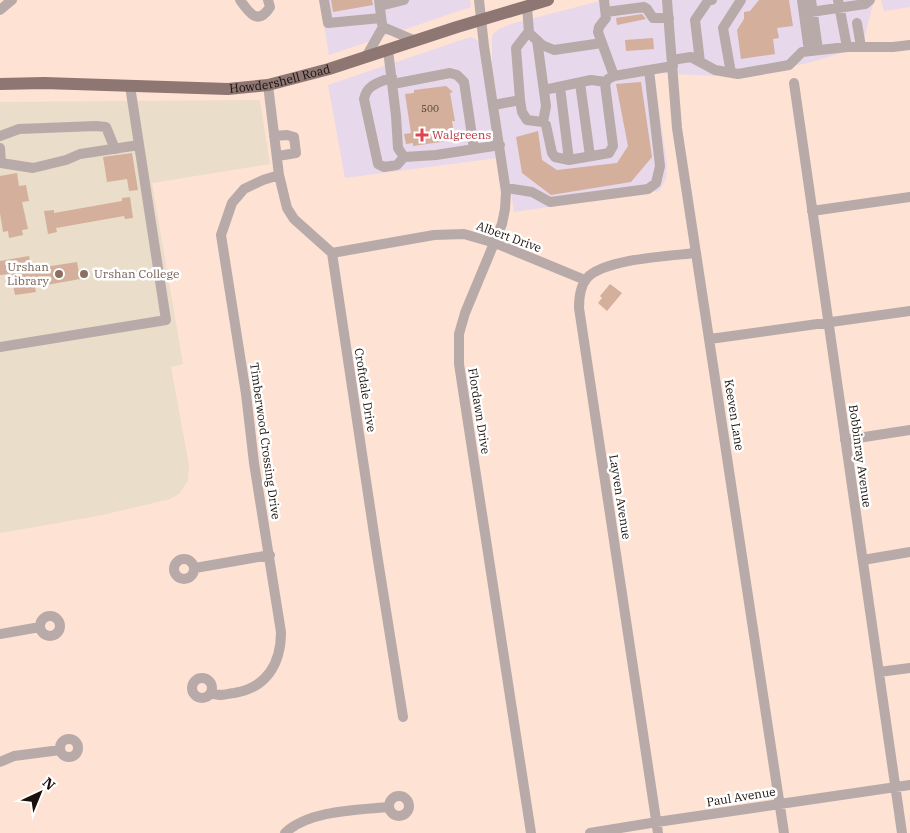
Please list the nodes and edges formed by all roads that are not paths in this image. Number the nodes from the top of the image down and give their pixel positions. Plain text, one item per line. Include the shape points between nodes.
1 (12, 0) edge
2 (240, 0) edge
3 (268, 0) edge
4 (324, 0) edge
5 (404, 0) edge
6 (479, 0) edge
7 (548, 0) edge
8 (604, 0) edge
9 (667, 0) edge
10 (712, 0) edge
11 (741, 0) edge
12 (802, 0) edge
13 (811, 0) edge
14 (870, 0) edge
15 (379, 3) edge
16 (839, 4) edge
17 (527, 6) junction
18 (0, 10) edge
19 (606, 12) junction
20 (808, 12) junction
21 (669, 18) junction
22 (482, 20) junction
23 (382, 22) junction
24 (857, 23) dead end
25 (529, 31) junction
26 (537, 40) junction
27 (416, 41) junction
28 (602, 43) junction
29 (910, 45) edge
30 (847, 47) junction
31 (861, 47) junction
32 (388, 50) junction
33 (813, 50) junction
34 (366, 57) junction
35 (700, 62) junction
36 (672, 63) junction
37 (649, 70) junction
38 (732, 73) junction
39 (610, 79) junction
40 (392, 81) junction
41 (580, 82) junction
42 (794, 83) dead end
43 (0, 84) edge
44 (268, 85) junction
45 (130, 86) junction
46 (560, 87) junction
47 (544, 90) junction
48 (520, 100) junction
49 (494, 105) junction
50 (543, 122) junction
51 (0, 136) edge
52 (274, 136) junction
53 (139, 145) junction
54 (500, 145) junction
55 (0, 148) edge
56 (115, 149) junction
57 (474, 149) junction
58 (401, 152) junction
59 (278, 156) junction
60 (590, 156) junction
61 (569, 160) junction
62 (279, 175) junction
63 (506, 188) junction
64 (910, 197) edge
65 (812, 211) junction
66 (495, 242) junction
67 (332, 252) junction
68 (696, 253) junction
69 (585, 280) junction
70 (910, 311) edge
71 (828, 322) junction
72 (710, 338) junction
73 (0, 347) edge
74 (910, 430) edge
75 (845, 440) junction
76 (910, 552) edge
77 (270, 555) junction
78 (863, 560) junction
79 (195, 568) dead end
80 (40, 627) dead end
81 (0, 634) edge
82 (910, 668) edge
83 (879, 672) junction
84 (211, 693) dead end
85 (403, 716) dead end
86 (60, 750) dead end
87 (0, 762) edge
88 (910, 785) edge
89 (896, 787) junction
90 (780, 803) junction
91 (389, 807) dead end
92 (657, 822) junction
93 (285, 833) edge
94 (531, 833) edge
95 (590, 833) edge
96 (658, 833) edge
97 (784, 833) edge
98 (902, 833) edge

1 - 18 street
2 - 3 street via 254,16 266,13 270,7
4 - 23 street via 328,23
5 - 15 street
6 - 22 street, Flordawn Drive
7 - 17 main road, Howdershell Road
8 - 19 street
9 - 21 street, Keeven Lane
10 - 35 street via 694,20
11 - 38 street via 723,28
12 - 20 street
13 - 20 street
14 - 16 street via 865,4
15 - 23 street
16 - 20 street
16 - 30 street
17 - 22 main road, Howdershell Road
17 - 25 street
19 - 21 street via 644,7 653,18
19 - 28 street via 598,32
20 - 33 street
21 - 36 street, Keeven Lane
22 - 27 main road, Howdershell Road
22 - 49 street, Flordawn Drive
23 - 27 street
23 - 34 street
24 - 31 street
25 - 26 street
25 - 48 street via 516,48
26 - 28 street via 554,50
26 - 47 street
27 - 32 main road, Howdershell Road
28 - 39 street
29 - 31 street
30 - 31 street
30 - 33 street
32 - 34 main road, Howdershell Road
32 - 40 street
33 - 38 street via 802,52 789,65
34 - 44 main road, Howdershell Road
35 - 36 street via 692,57
35 - 38 street via 715,70
36 - 37 street
36 - 68 street, Keeven Lane via 677,128
37 - 39 street
37 - 63 street via 660,166 656,183 648,189 550,202 532,192
39 - 41 street
39 - 60 street via 605,84 613,146 609,153
40 - 57 street via 450,73 457,75 464,82
40 - 58 street
40 - 58 street via 372,86 364,99 378,164 384,167 397,165
41 - 46 street
41 - 60 street
42 - 65 street, Bobbinray Avenue
43 - 45 main road, Howdershell Road
44 - 45 main road, Howdershell Road via 228,89
44 - 52 street
45 - 53 street
46 - 47 street
46 - 61 street
47 - 50 street
48 - 49 street
48 - 50 street via 527,120
49 - 54 street, Flordawn Drive
50 - 61 street via 552,153 555,157
51 - 56 street via 19,128 106,127
52 - 59 street
52 - 59 street via 294,137 296,153
53 - 56 street
53 - 73 street via 166,320
54 - 57 street
54 - 63 street, Flordawn Drive
55 - 56 street via 1,163 33,168 80,154
57 - 58 street via 436,155
59 - 62 street
60 - 61 street
62 - 67 street via 287,208 294,219
62 - 77 street, Timberwood Crossing Drive via 244,189 232,202 221,235
63 - 66 street, Flordawn Drive via 505,209
64 - 65 street
65 - 71 street, Bobbinray Avenue
66 - 67 street, Albert Drive via 450,233
66 - 69 street, Albert Drive
66 - 94 street, Flordawn Drive via 465,313 459,334 459,364
67 - 85 street, Croftdale Drive
68 - 69 street via 612,265 595,271
68 - 72 street, Keeven Lane
69 - 92 street, Layven Avenue via 578,308
70 - 71 street
71 - 72 street
71 - 75 street, Bobbinray Avenue
72 - 90 street, Keeven Lane
74 - 75 street
75 - 78 street, Bobbinray Avenue
76 - 78 street
77 - 79 street
77 - 84 street, Timberwood Crossing Drive via 281,632 277,662 256,685 244,691
78 - 83 street, Bobbinray Avenue
80 - 81 street
82 - 83 street
83 - 89 street, Bobbinray Avenue
86 - 87 street via 14,756
88 - 89 street, Paul Avenue
89 - 90 street, Paul Avenue
89 - 98 street, Bobbinray Avenue
90 - 92 street, Paul Avenue
90 - 97 street, Keeven Lane
91 - 93 street via 310,818
92 - 95 street, Paul Avenue
92 - 96 street, Layven Avenue

